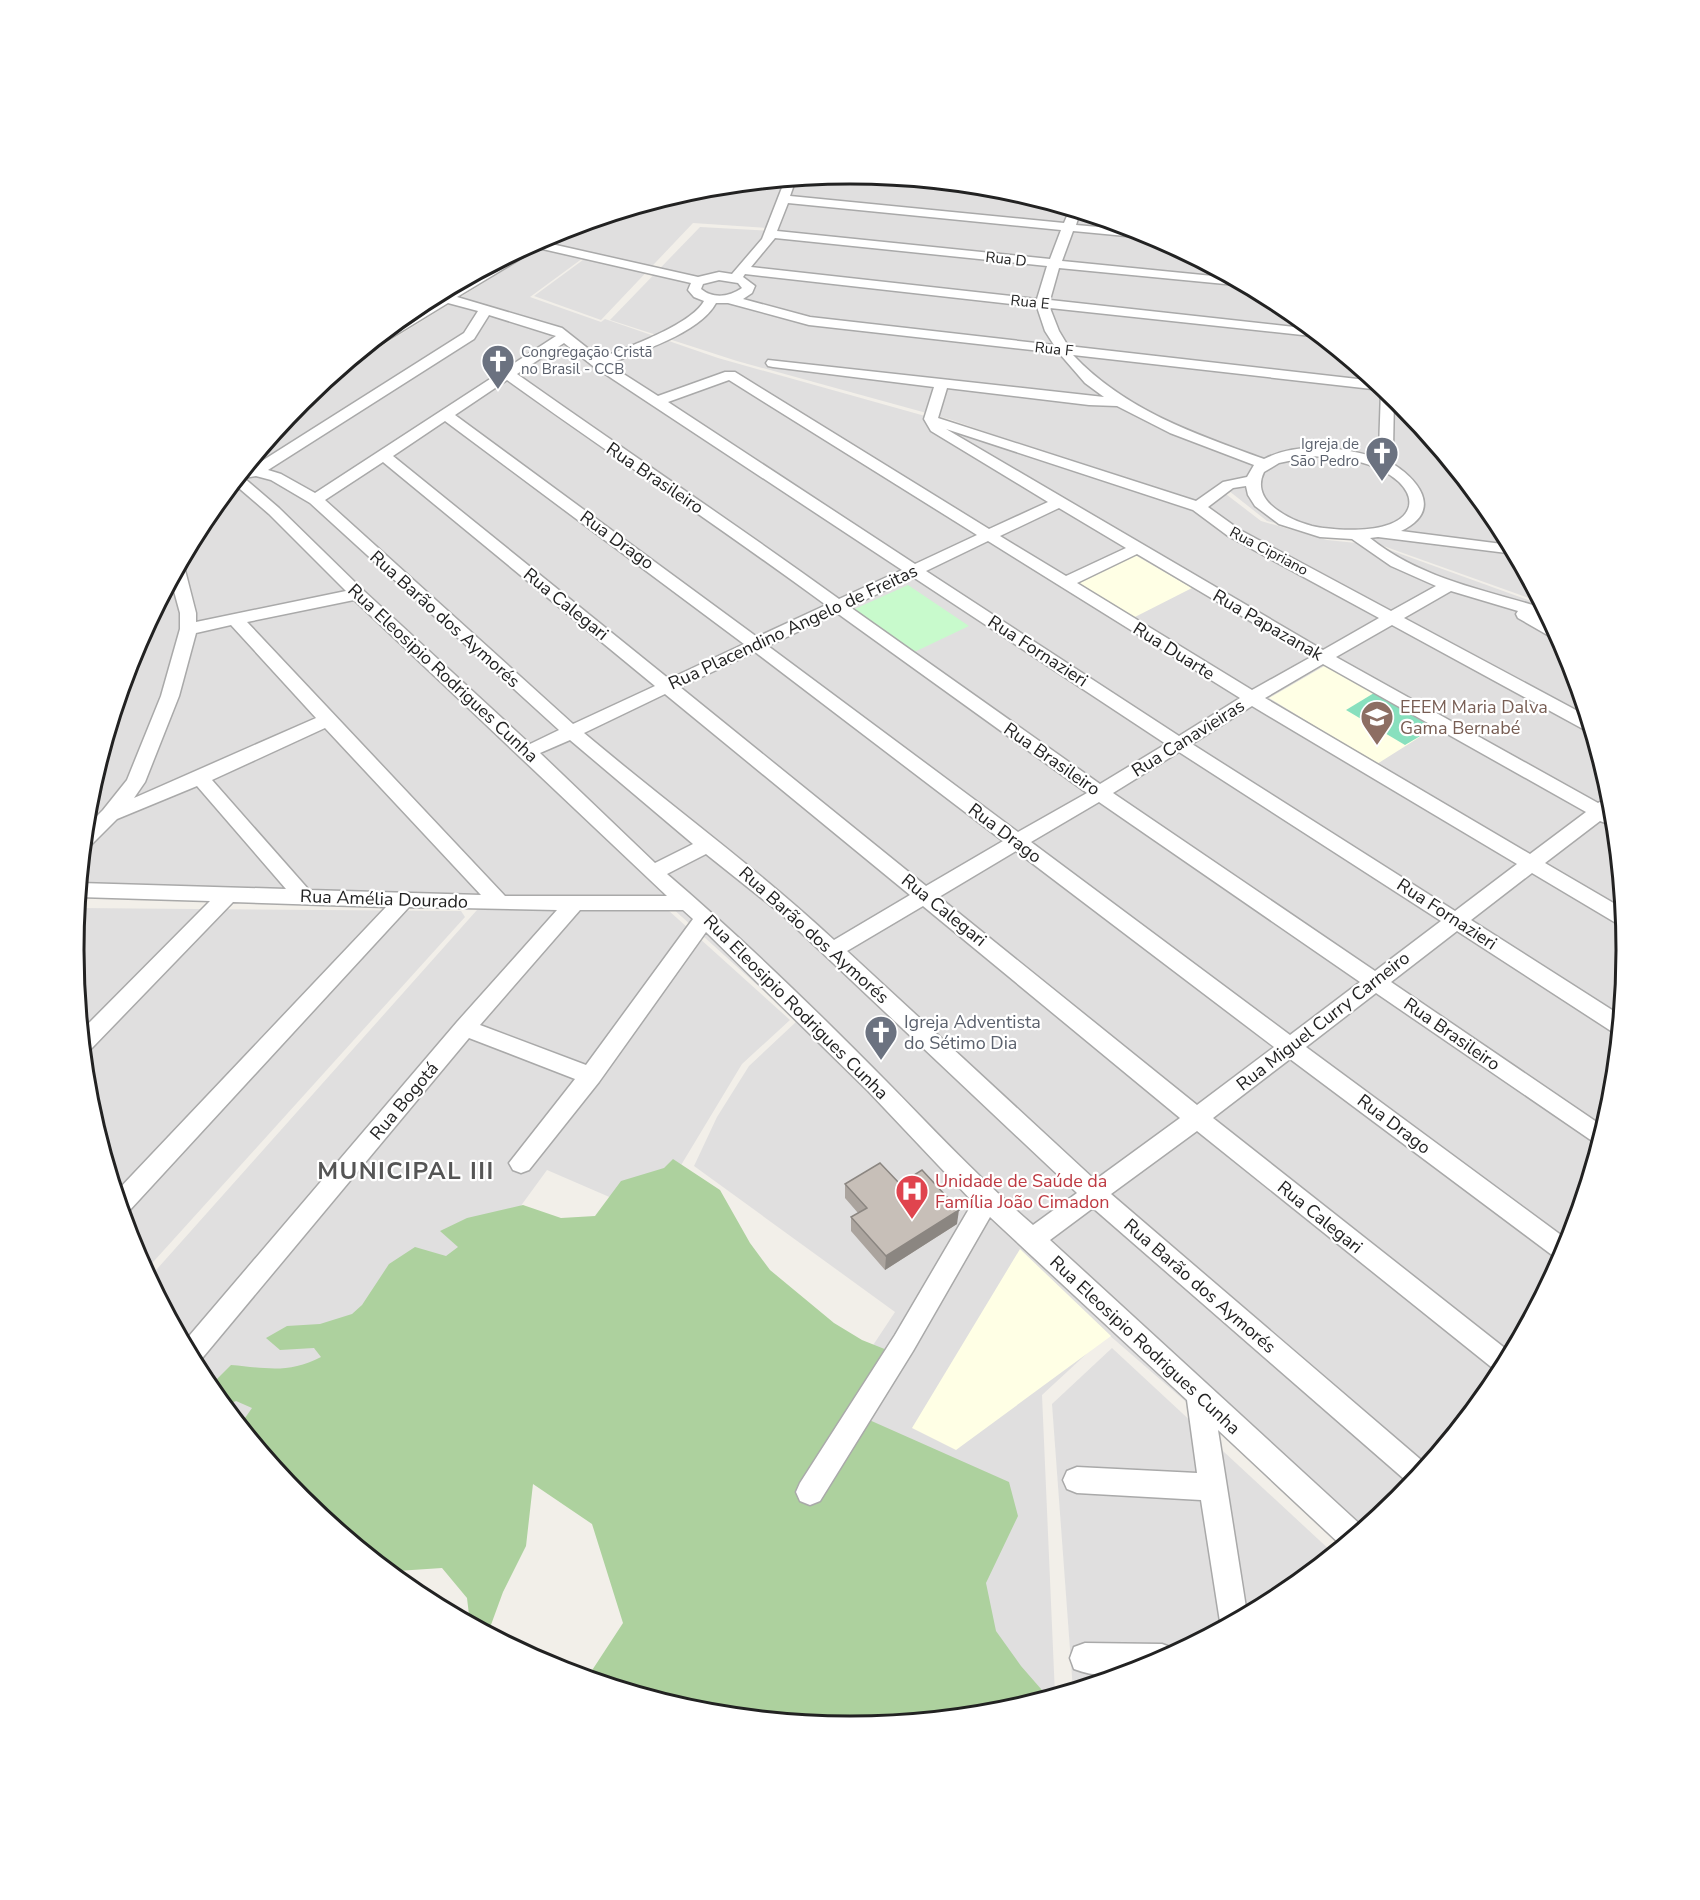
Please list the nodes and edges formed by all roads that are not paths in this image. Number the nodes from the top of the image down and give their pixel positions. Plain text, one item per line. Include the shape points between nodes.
1 (788, 187) edge
2 (784, 199) junction
3 (1074, 218) edge
4 (1079, 220) edge
5 (1073, 228) junction
6 (1116, 232) edge
7 (771, 234) junction
8 (546, 247) edge
9 (1059, 264) junction
10 (740, 273) junction
11 (698, 281) junction
12 (1222, 281) edge
13 (448, 299) edge
14 (712, 299) junction
15 (729, 299) junction
16 (1048, 303) junction
17 (485, 310) junction
18 (1303, 332) edge
19 (565, 336) junction
20 (1068, 351) junction
21 (598, 363) junction
22 (773, 363) dead end
23 (508, 374) junction
24 (942, 383) junction
25 (1366, 384) edge
26 (658, 401) junction
27 (1126, 402) junction
28 (1387, 403) edge
29 (445, 414) junction
30 (931, 419) junction
31 (383, 455) junction
32 (1270, 461) junction
33 (1379, 464) junction
34 (257, 466) edge
35 (250, 474) edge
36 (248, 477) edge
37 (1252, 480) junction
38 (315, 501) junction
39 (1059, 502) junction
40 (1198, 507) junction
41 (1398, 526) junction
42 (1378, 533) junction
43 (989, 535) junction
44 (1357, 535) junction
45 (1498, 543) edge
46 (1499, 543) edge
47 (1136, 549) junction
48 (914, 570) junction
49 (179, 582) edge
50 (1064, 583) junction
51 (1451, 584) junction
52 (358, 594) junction
53 (1495, 597) junction
54 (837, 605) junction
55 (1537, 611) edge
56 (1391, 617) junction
57 (236, 620) junction
58 (1543, 625) edge
59 (188, 629) junction
60 (756, 644) junction
61 (1323, 657) junction
62 (667, 687) junction
63 (1252, 698) junction
64 (329, 719) junction
65 (1580, 720) edge
66 (572, 732) junction
67 (1179, 744) junction
68 (528, 752) junction
69 (200, 778) junction
70 (1100, 793) junction
71 (1602, 808) edge
72 (1603, 814) edge
73 (110, 815) junction
74 (94, 830) edge
75 (1017, 843) junction
76 (709, 844) junction
77 (1532, 864) junction
78 (653, 873) junction
79 (87, 890) edge
80 (230, 893) junction
81 (927, 896) junction
82 (304, 897) junction
83 (402, 900) junction
84 (500, 903) junction
85 (574, 904) junction
86 (697, 910) junction
87 (1615, 913) edge
88 (1456, 920) junction
89 (833, 950) junction
90 (1375, 980) junction
91 (1612, 1020) edge
92 (465, 1028) junction
93 (90, 1036) edge
94 (1290, 1046) junction
95 (591, 1076) junction
96 (1197, 1118) junction
97 (1594, 1132) edge
98 (521, 1163) dead end
99 (1093, 1193) junction
100 (126, 1198) edge
101 (987, 1200) junction
102 (1032, 1239) junction
103 (1557, 1246) edge
104 (196, 1347) edge
105 (1498, 1358) edge
106 (1200, 1397) junction
107 (1413, 1469) edge
108 (1077, 1480) dead end
109 (1213, 1487) junction
110 (810, 1492) dead end
111 (1348, 1532) edge
112 (1232, 1614) edge
113 (1085, 1658) dead end
114 (1141, 1659) edge

1 - 2 street
2 - 5 street
2 - 7 street
3 - 5 street
4 - 5 street
5 - 6 street
5 - 9 street
7 - 9 street, Rua D
7 - 10 street
8 - 11 street
9 - 12 street, Rua D
9 - 16 street
10 - 11 street, Rua E
10 - 15 street via 748,290
10 - 16 street, Rua E
11 - 14 street via 694,290
13 - 17 street, Rua Fornazieri
14 - 15 street, Rua F
14 - 21 street via 702,313 662,337
15 - 20 street, Rua F via 809,321
16 - 18 street, Rua E
16 - 20 street via 1044,311
17 - 19 street, Rua Fornazieri
17 - 34 street via 470,336
19 - 21 street, Rua Fornazieri
19 - 23 street
20 - 25 street, Rua F
20 - 27 street via 1089,378
21 - 26 street, Rua Fornazieri
22 - 24 street
23 - 29 street
23 - 54 street, Rua Brasileiro
24 - 27 street
24 - 30 street
26 - 43 street, Rua Duarte via 730,375
26 - 48 street, Rua Fornazieri
27 - 32 street via 1182,434
28 - 33 street via 1386,450
29 - 31 street
29 - 60 street, Rua Drago
30 - 39 street, Rua Papazanak via 947,436
30 - 40 street, Rua Cipriano
31 - 38 street
31 - 62 street, Rua Calegari
32 - 33 street via 1292,454 1334,452
32 - 37 street
33 - 41 street via 1409,483 1416,495 1417,507
35 - 38 street, Rua Barão dos Aymorés via 297,488
36 - 52 street, Rua Eleosipio Rodrigues Cunha via 274,511
37 - 40 street via 1228,485
37 - 44 street via 1253,493 1274,515 1314,531
38 - 66 street, Rua Barão dos Aymorés
39 - 43 street, Rua Placendino Angelo de Freitas
39 - 47 street, Rua Papazanak
40 - 56 street, Rua Cipriano via 1234,533
41 - 42 street
41 - 45 street
42 - 44 street
42 - 46 street
43 - 48 street, Rua Placendino Angelo de Freitas
43 - 50 street, Rua Duarte
44 - 51 street via 1387,560
47 - 50 street
47 - 61 street, Rua Papazanak
48 - 54 street, Rua Placendino Angelo de Freitas
48 - 67 street, Rua Fornazieri
49 - 59 street via 188,613
50 - 63 street, Rua Duarte
51 - 53 street
51 - 56 street, Rua Canavieiras
52 - 57 street
52 - 68 street, Rua Eleosipio Rodrigues Cunha
53 - 55 street
53 - 58 street
54 - 60 street, Rua Placendino Angelo de Freitas
54 - 70 street, Rua Brasileiro
56 - 61 street, Rua Canavieiras
56 - 65 street, Rua Cipriano
57 - 59 street
57 - 64 street
59 - 73 street via 152,746 136,782
60 - 62 street, Rua Placendino Angelo de Freitas
60 - 75 street, Rua Drago
61 - 63 street, Rua Canavieiras
61 - 71 street, Rua Papazanak
62 - 66 street, Rua Placendino Angelo de Freitas
62 - 81 street, Rua Calegari
63 - 67 street, Rua Canavieiras
63 - 77 street, Rua Duarte
64 - 69 street
64 - 84 street
66 - 68 street, Rua Placendino Angelo de Freitas
66 - 76 street, Rua Barão dos Aymorés
67 - 70 street, Rua Canavieiras
67 - 88 street, Rua Fornazieri
68 - 78 street, Rua Eleosipio Rodrigues Cunha
69 - 73 street
69 - 82 street
70 - 75 street, Rua Canavieiras
70 - 90 street, Rua Brasileiro
72 - 77 street, Rua Miguel Curry Carneiro
73 - 74 street
75 - 81 street, Rua Canavieiras
75 - 94 street, Rua Drago
76 - 78 street
76 - 89 street, Rua Barão dos Aymorés
77 - 87 street, Rua Duarte
77 - 88 street, Rua Miguel Curry Carneiro
78 - 86 street, Rua Eleosipio Rodrigues Cunha
79 - 80 street, Rua Amélia Dourado
80 - 82 street, Rua Amélia Dourado
80 - 93 street
81 - 89 street, Rua Canavieiras
81 - 96 street, Rua Calegari
82 - 83 street, Rua Amélia Dourado
83 - 84 street, Rua Amélia Dourado
83 - 100 street
84 - 85 street, Rua Amélia Dourado
85 - 86 street, Rua Amélia Dourado
85 - 92 street, Rua Bogotá
86 - 95 street
86 - 101 street, Rua Eleosipio Rodrigues Cunha
88 - 90 street, Rua Miguel Curry Carneiro
88 - 91 street, Rua Fornazieri
89 - 99 street, Rua Barão dos Aymorés
90 - 94 street, Rua Miguel Curry Carneiro
90 - 97 street, Rua Brasileiro
92 - 95 street
92 - 104 street, Rua Bogotá
94 - 96 street, Rua Miguel Curry Carneiro
94 - 103 street, Rua Drago
95 - 98 street
96 - 99 street, Rua Miguel Curry Carneiro
96 - 105 street, Rua Calegari
99 - 102 street, Rua Miguel Curry Carneiro
99 - 107 street, Rua Barão dos Aymorés
101 - 102 street, Rua Eleosipio Rodrigues Cunha
101 - 110 street via 904,1343
102 - 106 street, Rua Eleosipio Rodrigues Cunha
106 - 109 street
106 - 111 street, Rua Eleosipio Rodrigues Cunha
108 - 109 street
109 - 112 street
113 - 114 street

